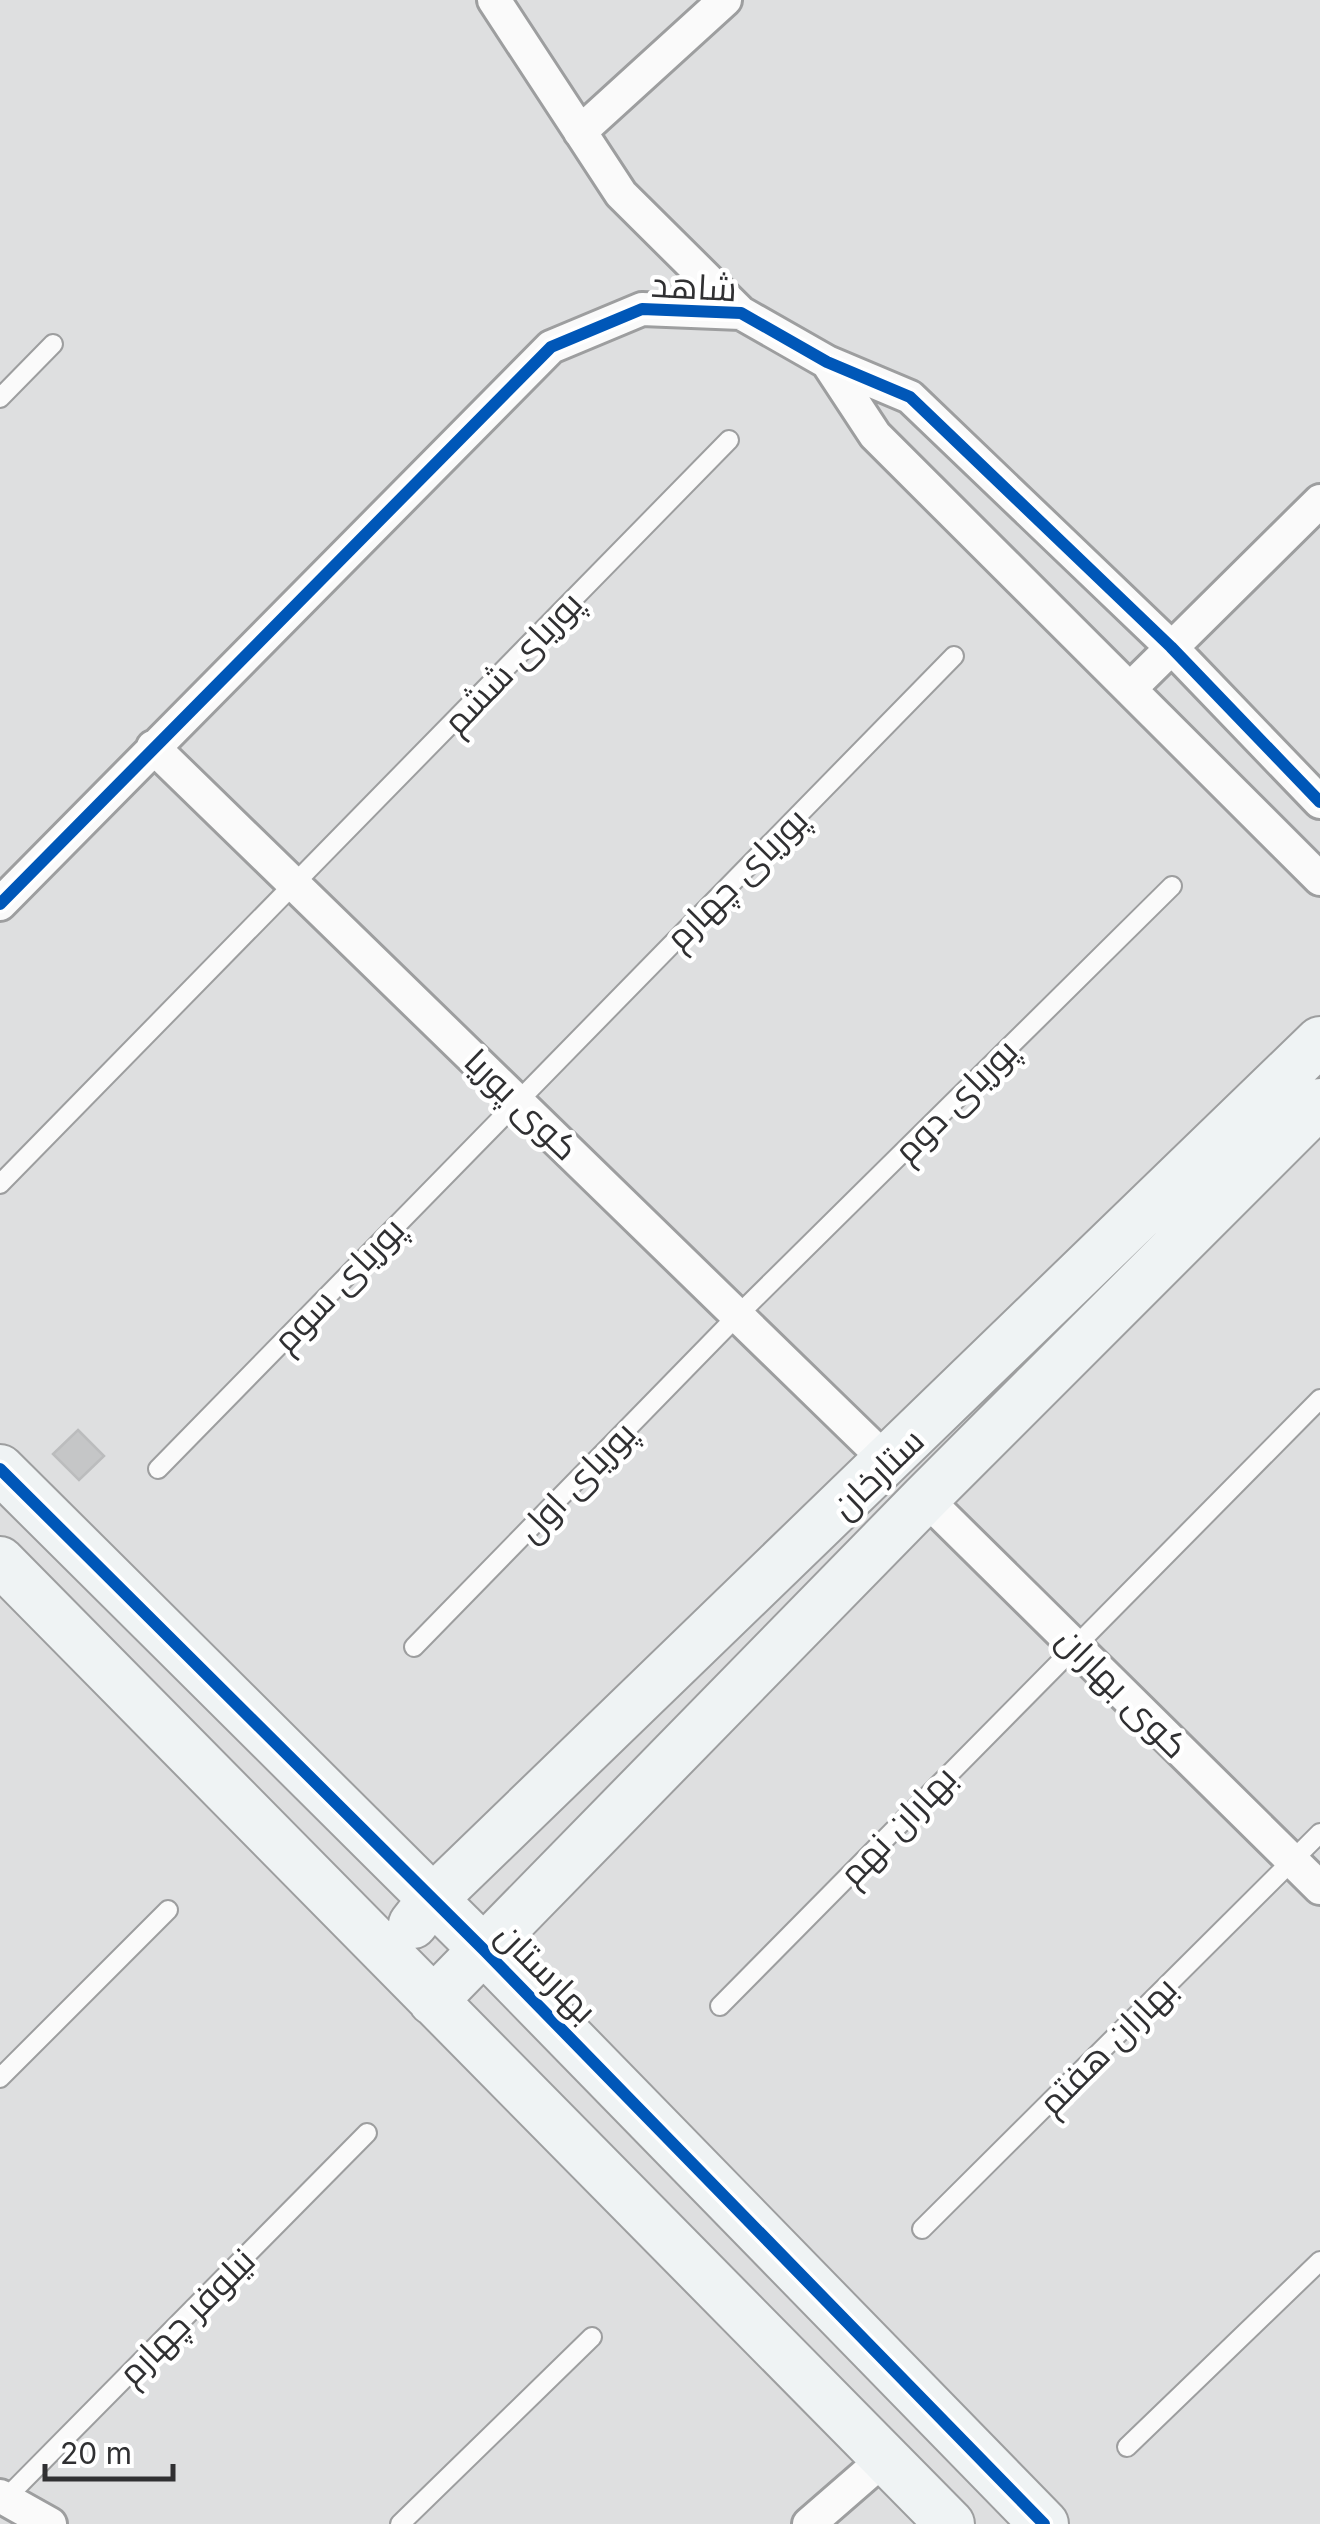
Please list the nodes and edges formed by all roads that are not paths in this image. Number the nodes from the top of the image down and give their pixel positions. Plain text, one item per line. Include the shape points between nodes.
1 (494, 0) edge
2 (725, 0) edge
3 (580, 132) junction
4 (741, 313) junction
5 (53, 344) dead end
6 (827, 362) junction
7 (0, 398) edge
8 (729, 440) dead end
9 (1320, 501) edge
10 (1171, 647) junction
11 (954, 656) dead end
12 (1132, 687) junction
13 (153, 747) junction
14 (1320, 802) edge
15 (1320, 879) edge
16 (294, 884) junction
17 (1172, 886) dead end
18 (0, 904) edge
19 (1320, 1041) edge
20 (517, 1100) junction
21 (1320, 1102) edge
22 (0, 1184) edge
23 (738, 1315) junction
24 (1320, 1400) edge
25 (889, 1463) junction
26 (0, 1469) edge
27 (158, 1469) dead end
28 (925, 1498) junction
29 (0, 1562) edge
30 (1074, 1644) junction
31 (414, 1647) dead end
32 (1320, 1832) edge
33 (1292, 1860) junction
34 (1320, 1888) edge
35 (431, 1901) junction
36 (168, 1910) dead end
37 (485, 1951) junction
38 (387, 1957) junction
39 (433, 2001) junction
40 (720, 2006) dead end
41 (0, 2078) edge
42 (367, 2132) dead end
43 (922, 2230) dead end
44 (1320, 2261) edge
45 (592, 2336) dead end
46 (1127, 2447) dead end
47 (884, 2458) junction
48 (2, 2498) edge
49 (50, 2524) edge
50 (400, 2524) edge
51 (809, 2524) edge
52 (950, 2524) edge
53 (1044, 2524) edge

1 - 3 street
2 - 3 street
3 - 4 street via 621,194
4 - 6 street, شاهد
4 - 13 street, شاهد via 642,309 551,347
5 - 7 lane
6 - 10 street, شاهد via 910,397
6 - 12 street, شاهد via 875,435
8 - 16 lane, پوریای ششم
9 - 10 street
10 - 12 street
10 - 14 street, شاهد
11 - 20 lane, پوریای چهارم
12 - 15 street, شاهد
13 - 16 street, کوی پوریا
13 - 18 street, شاهد
16 - 20 street, کوی پوریا
16 - 22 lane, پوریای ششم
17 - 23 lane, پوریای دوم
19 - 25 street, ستارخان
20 - 23 street, کوی پوریا
20 - 27 lane, پوریای سوم
21 - 28 street, ستارخان
23 - 25 street, کوی پوریا
23 - 31 lane, پوریای اول
24 - 30 lane, بهاران نهم
25 - 35 street, ستارخان
26 - 35 street, بهارستان
28 - 30 street, کوی بهاران
28 - 37 street, ستارخان
29 - 38 street
30 - 33 street, کوی بهاران
30 - 40 lane, بهاران نهم
32 - 33 lane, بهاران هفتم
33 - 34 street, کوی بهاران
33 - 43 lane, بهاران هفتم
35 - 37 street, بهارستان
35 - 38 street, ستارخان
36 - 41 lane
37 - 39 street, ستارخان
37 - 53 street, بهارستان
38 - 39 street
39 - 47 street
42 - 48 lane, نیلوفر چهارم
44 - 46 lane
45 - 50 lane
47 - 51 street
47 - 52 street
48 - 49 street

